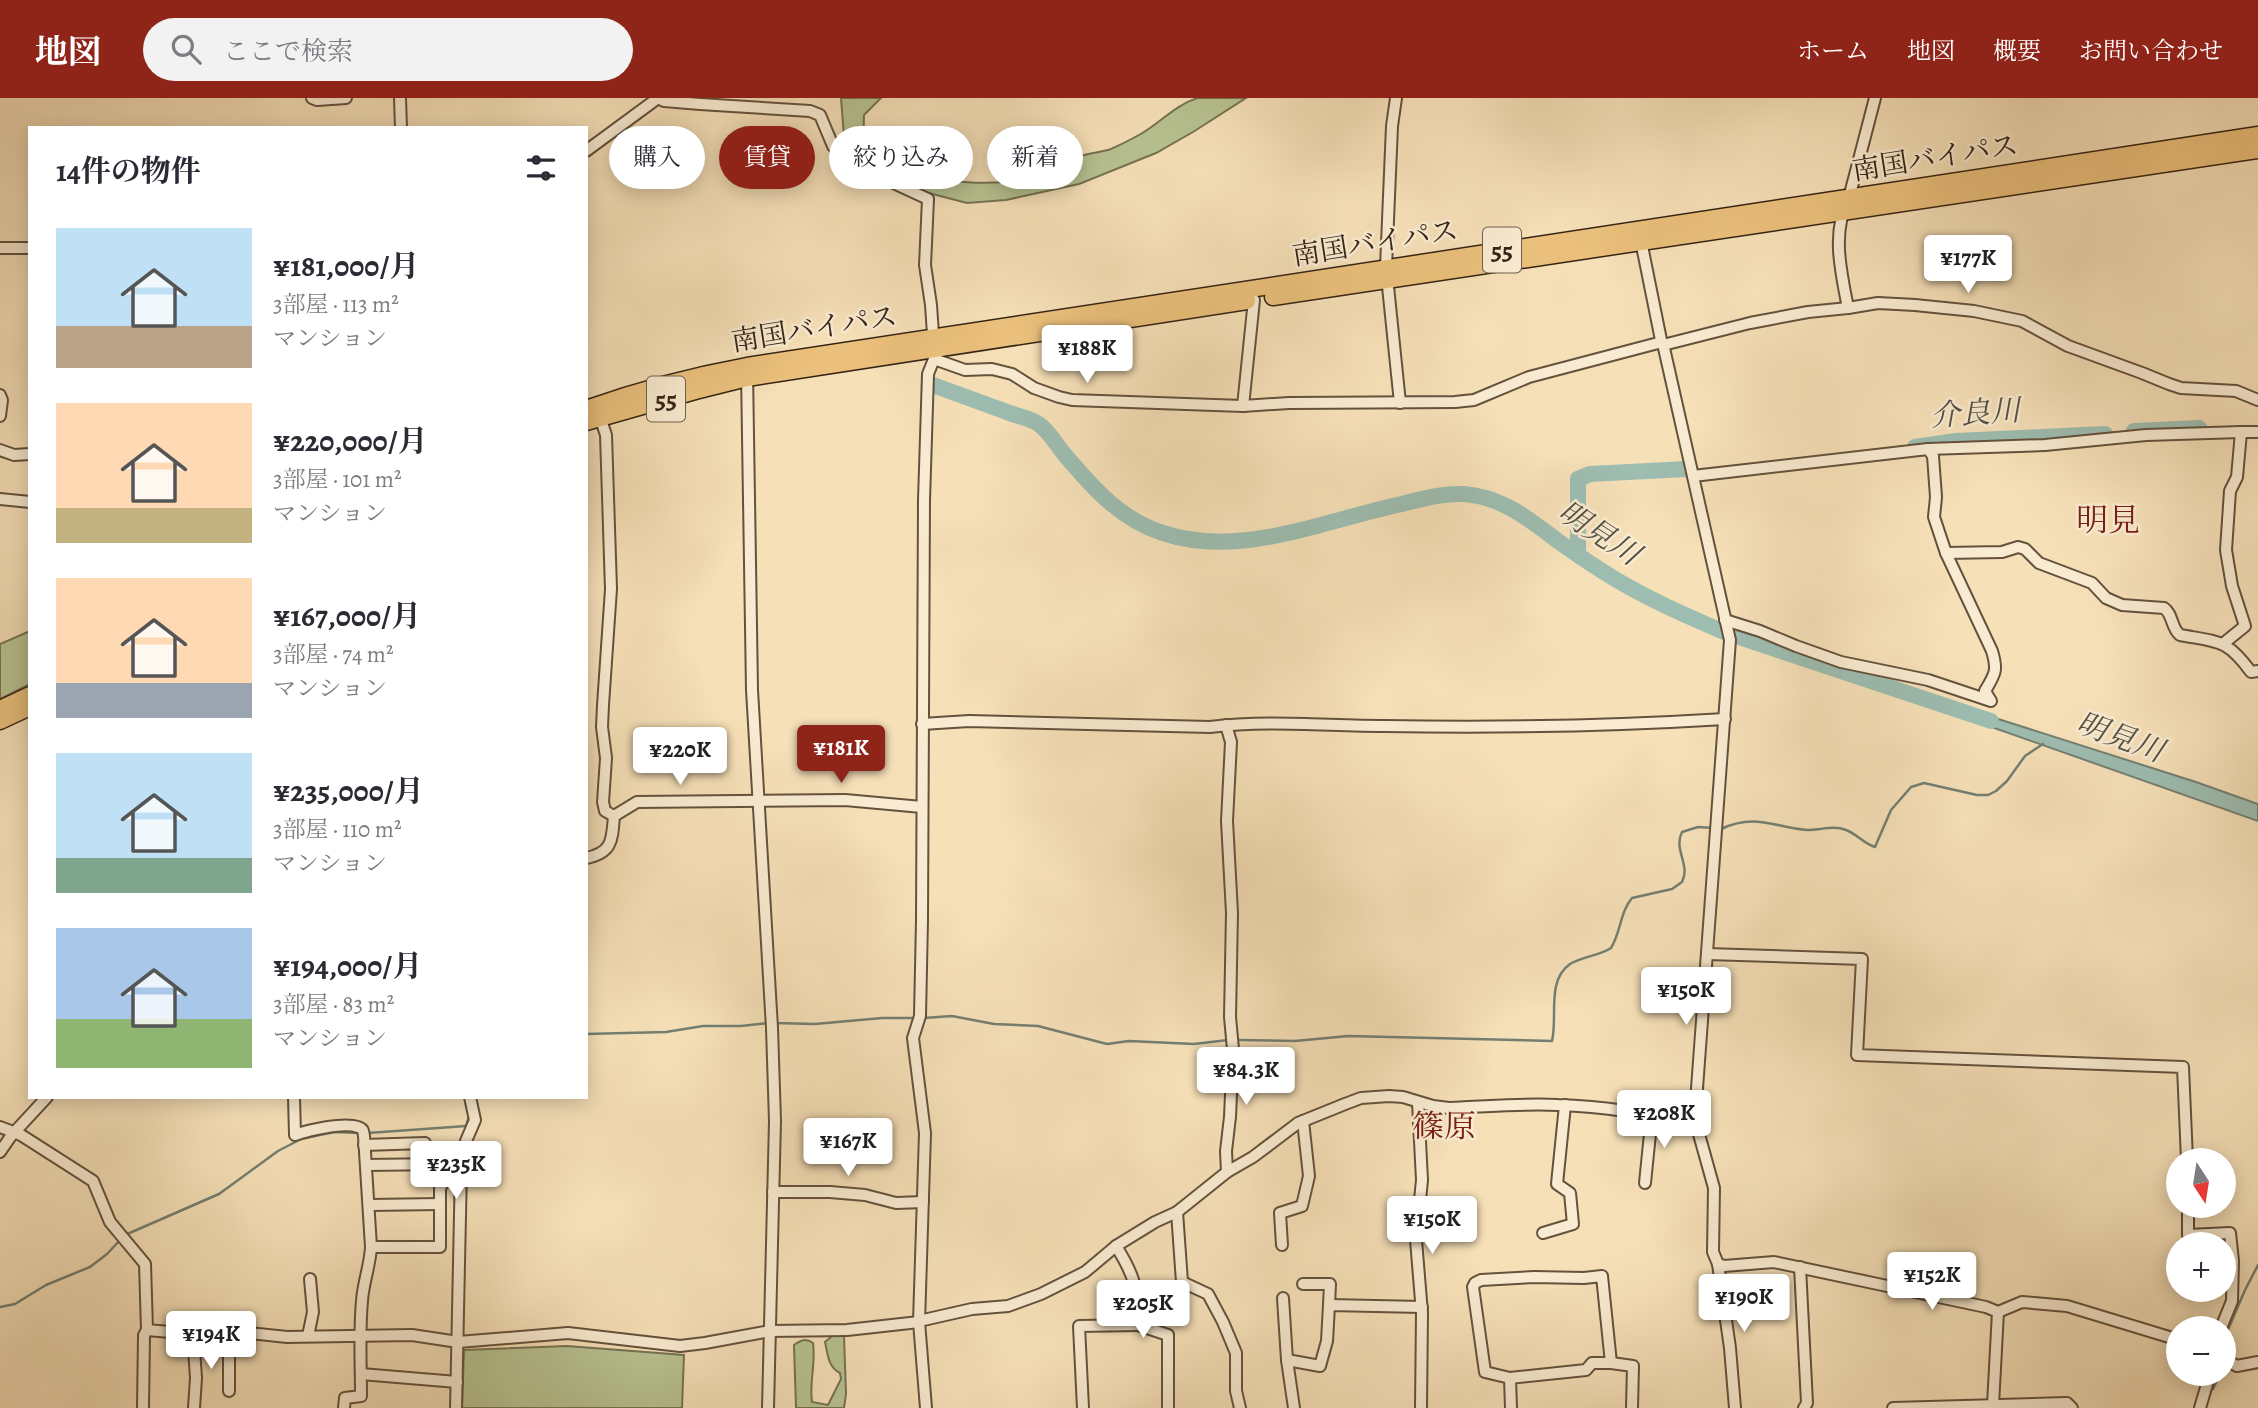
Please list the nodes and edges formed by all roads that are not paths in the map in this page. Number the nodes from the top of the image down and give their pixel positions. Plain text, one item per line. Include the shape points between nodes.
1 (312, 98) edge
2 (346, 98) edge
3 (400, 98) edge
4 (658, 98) edge
5 (1396, 98) edge
6 (1875, 98) edge
7 (401, 126) edge
8 (2258, 135) edge
9 (588, 150) edge
10 (2258, 150) edge
11 (1845, 205) junction
12 (1640, 235) junction
13 (0, 248) edge
14 (28, 248) edge
15 (1387, 273) junction
16 (1254, 300) junction
17 (1849, 309) junction
18 (1662, 344) junction
19 (934, 348) junction
20 (747, 372) junction
21 (0, 395) edge
22 (2258, 401) edge
23 (1400, 403) junction
24 (1243, 406) junction
25 (592, 413) edge
26 (0, 416) edge
27 (2241, 432) junction
28 (2258, 432) edge
29 (1928, 449) junction
30 (0, 450) edge
31 (28, 454) edge
32 (1693, 476) junction
33 (0, 499) edge
34 (28, 502) edge
35 (1946, 553) junction
36 (1726, 624) junction
37 (2224, 643) junction
38 (2258, 671) edge
39 (28, 696) edge
40 (28, 708) edge
41 (0, 709) edge
42 (1725, 719) junction
43 (0, 722) edge
44 (922, 724) junction
45 (1226, 725) junction
46 (759, 801) junction
47 (922, 807) junction
48 (614, 816) junction
49 (588, 857) edge
50 (1707, 954) junction
51 (45, 1099) edge
52 (294, 1099) edge
53 (470, 1099) edge
54 (1418, 1102) junction
55 (1565, 1105) junction
56 (1652, 1114) junction
57 (1303, 1121) junction
58 (0, 1127) edge
59 (1697, 1127) junction
60 (15, 1132) junction
61 (425, 1143) dead end
62 (364, 1145) junction
63 (2186, 1148) edge
64 (0, 1152) edge
65 (366, 1165) junction
66 (1227, 1172) junction
67 (1645, 1183) dead end
68 (773, 1192) junction
69 (923, 1202) junction
70 (369, 1205) junction
71 (440, 1205) junction
72 (1177, 1212) junction
73 (2188, 1218) edge
74 (1543, 1233) dead end
75 (1282, 1245) dead end
76 (1116, 1246) junction
77 (371, 1247) junction
78 (1718, 1264) junction
79 (1800, 1267) junction
80 (310, 1279) dead end
81 (1303, 1284) dead end
82 (1283, 1298) dead end
83 (1329, 1306) junction
84 (1422, 1307) junction
85 (1998, 1312) junction
86 (2226, 1316) edge
87 (919, 1322) junction
88 (1138, 1325) junction
89 (147, 1330) junction
90 (229, 1331) junction
91 (770, 1331) junction
92 (193, 1334) junction
93 (361, 1335) junction
94 (308, 1336) junction
95 (2166, 1336) edge
96 (458, 1342) junction
97 (1287, 1360) junction
98 (2258, 1362) edge
99 (1611, 1363) junction
100 (2236, 1365) edge
101 (361, 1374) junction
102 (1510, 1378) junction
103 (457, 1382) junction
104 (2206, 1386) edge
105 (229, 1391) dead end
106 (1993, 1405) junction
107 (143, 1408) edge
108 (194, 1408) edge
109 (344, 1408) edge
110 (456, 1408) edge
111 (768, 1408) edge
112 (926, 1408) edge
113 (1083, 1408) edge
114 (1168, 1408) edge
115 (1240, 1408) edge
116 (1294, 1408) edge
117 (1421, 1408) edge
118 (1511, 1408) edge
119 (1632, 1408) edge
120 (1735, 1408) edge
121 (1804, 1408) edge
122 (1893, 1408) edge
123 (2072, 1408) edge
124 (2200, 1408) edge

1 - 2 street
3 - 7 street
4 - 9 street
4 - 19 street via 810,111 820,115 833,146 848,162 928,198 925,265
5 - 15 street
6 - 11 street
8 - 11 highway, 南国バイパス / 55
10 - 11 highway, 南国バイパス / 55
11 - 12 highway, 南国バイパス / 55
11 - 17 street via 1839,262
12 - 15 highway, 南国バイパス / 55
12 - 18 street
13 - 14 street
15 - 16 highway, 南国バイパス / 55
15 - 19 highway, 南国バイパス / 55
15 - 23 street
16 - 19 highway, 南国バイパス / 55
16 - 24 street
17 - 18 street via 1808,312
17 - 22 street via 1878,303 1915,305 2022,321 2068,346 2169,384 2236,391
18 - 23 street via 1529,377 1474,400
18 - 32 street
19 - 20 highway, 南国バイパス / 55
19 - 24 street via 965,370 1012,374 1034,388 1072,400
19 - 44 street via 928,374
20 - 25 highway, 南国バイパス / 55 via 692,376
20 - 46 street via 752,690
21 - 26 street
23 - 24 street
25 - 48 street via 606,435 611,589 602,727 606,758 603,802 605,811
27 - 28 street
27 - 29 street
27 - 37 street via 2226,550 2245,626
29 - 32 street
29 - 35 street via 1933,456 1934,517
30 - 31 street
32 - 36 street
33 - 34 street
35 - 36 street via 1997,667 1986,691 1991,701 1928,680 1841,662 1760,631
35 - 37 street via 2025,549 2039,563 2092,583 2106,598 2122,605 2164,608 2180,635
36 - 42 street via 1730,640
37 - 38 street via 2251,672
39 - 41 highway
40 - 43 highway
42 - 45 street via 1581,726
42 - 50 street
44 - 45 street
44 - 47 street
45 - 66 street via 1231,742 1227,821 1232,913
46 - 47 street via 845,800
46 - 48 street via 636,802
46 - 68 street via 772,1024
47 - 69 street via 919,1018 913,1038 925,1133
48 - 49 street via 609,846
50 - 59 street
50 - 63 street via 1862,959 1857,1055 2183,1067
51 - 60 street
52 - 62 street via 295,1135 359,1127
53 - 96 street via 475,1120 461,1167
54 - 55 street via 1449,1108
54 - 57 street via 1403,1097 1361,1098
54 - 84 street via 1422,1180 1416,1258
55 - 56 street
55 - 74 street via 1557,1185 1570,1193 1573,1224
56 - 59 street
56 - 67 street
57 - 66 street
57 - 75 street via 1309,1177 1302,1206 1280,1213
58 - 60 street
59 - 78 street via 1712,1178 1713,1252
60 - 64 street
60 - 89 street via 93,1181 110,1222 145,1264
61 - 62 street
62 - 65 street
65 - 70 street
65 - 71 street via 443,1164
66 - 72 street
68 - 69 street via 830,1192 896,1203
68 - 91 street
69 - 87 street
70 - 71 street
70 - 77 street
71 - 77 street via 440,1247
72 - 76 street
72 - 115 street via 1182,1282 1208,1294 1223,1322 1236,1353
73 - 86 street via 2188,1235 2230,1233 2232,1301
76 - 87 street via 1085,1272 1041,1294 1008,1306
76 - 88 street via 1137,1291
77 - 93 street
78 - 79 street via 1774,1262
78 - 120 street
79 - 85 street
79 - 121 street
80 - 94 street via 313,1312
81 - 83 street via 1330,1284
82 - 97 street
83 - 84 street
83 - 97 street via 1320,1366
84 - 117 street
85 - 95 street via 2022,1302 2067,1306
85 - 106 street
87 - 91 street via 847,1330
87 - 112 street
88 - 113 street via 1079,1326
88 - 114 street via 1168,1335
89 - 92 street
89 - 107 street
90 - 92 street
90 - 94 street
90 - 105 street
91 - 96 street via 680,1346 568,1333
91 - 111 street
92 - 108 street
93 - 94 street
93 - 96 street via 412,1335
93 - 101 street
96 - 103 street
97 - 116 street
98 - 100 street
99 - 102 street
99 - 102 street via 1602,1276 1481,1280 1473,1287 1485,1372
99 - 119 street via 1633,1366
101 - 103 street
101 - 109 street via 361,1396 345,1398
102 - 118 street
103 - 110 street
104 - 124 street
106 - 122 street
106 - 123 street via 2067,1403

